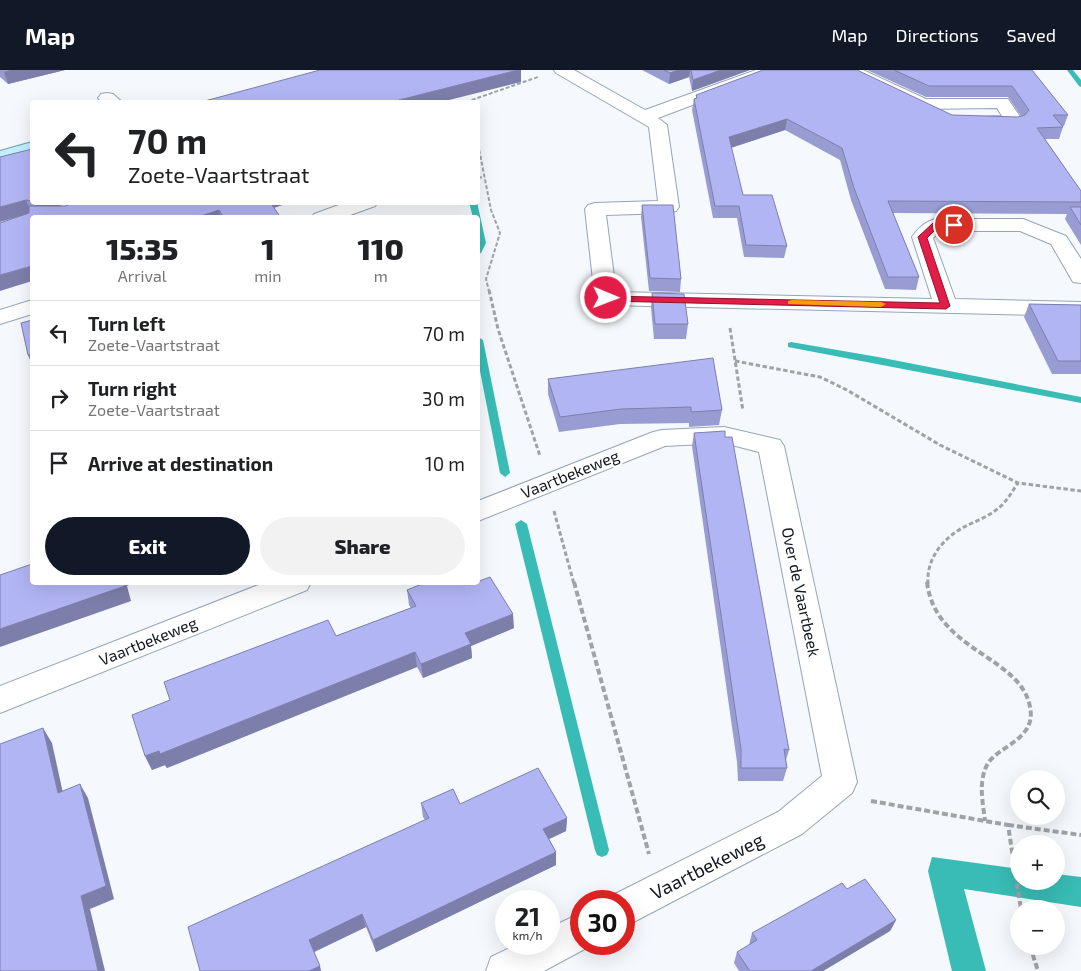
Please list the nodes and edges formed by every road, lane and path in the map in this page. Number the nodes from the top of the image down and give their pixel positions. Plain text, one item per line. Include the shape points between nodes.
1 (562, 70) edge
2 (771, 70) edge
3 (849, 70) edge
4 (747, 73) edge
5 (472, 100) edge
6 (923, 104) junction
7 (643, 117) junction
8 (30, 149) edge
9 (0, 157) edge
10 (480, 157) edge
11 (483, 177) junction
12 (480, 178) edge
13 (359, 205) edge
14 (329, 215) edge
15 (1081, 277) edge
16 (726, 301) junction
17 (946, 306) junction
18 (30, 308) edge
19 (1081, 309) edge
20 (0, 317) edge
21 (736, 361) junction
22 (662, 438) joint
23 (748, 441) junction
24 (548, 483) junction
25 (1018, 483) junction
26 (1081, 491) edge
27 (480, 510) edge
28 (289, 585) edge
29 (0, 700) edge
30 (826, 793) junction
31 (985, 821) junction
32 (790, 823) joint
33 (1008, 825) junction
34 (1081, 835) edge
35 (658, 891) junction
36 (1020, 900) edge
37 (635, 903) edge
38 (570, 937) edge
39 (1033, 955) edge
40 (505, 971) edge
41 (1038, 971) edge

1 - 5 path
1 - 7 street
2 - 4 street
3 - 6 street
4 - 7 street
6 - 6 street via 961,121 1014,121 1002,103
7 - 16 street via 658,125 669,207 595,209 606,298
8 - 9 main road
10 - 11 path
11 - 12 path
11 - 24 path via 500,233 486,279 498,329
13 - 14 street
15 - 17 street via 1059,240 1023,226 936,225 922,237
16 - 17 street
16 - 21 path
17 - 19 street
18 - 20 street
21 - 23 path
21 - 25 path via 820,377 924,436
22 - 23 street, Over de Vaartbeek via 724,435
22 - 24 street, Vaartbekeweg
23 - 30 street, Over de Vaartbeek via 770,446 840,782
24 - 27 street, Vaartbekeweg
24 - 35 path
25 - 26 path
25 - 31 path via 1000,507 948,538 934,553 927,571 928,594 938,614 955,634 1007,671 1030,704 1031,716 1025,730 1013,745 987,764 982,777
28 - 29 street, Vaartbekeweg
30 - 31 path
30 - 32 street, Over de Vaartbeek
31 - 33 path
32 - 35 street, Vaartbekeweg
33 - 34 path
33 - 36 path
35 - 37 street, Vaartbekeweg
38 - 40 street
39 - 41 path

